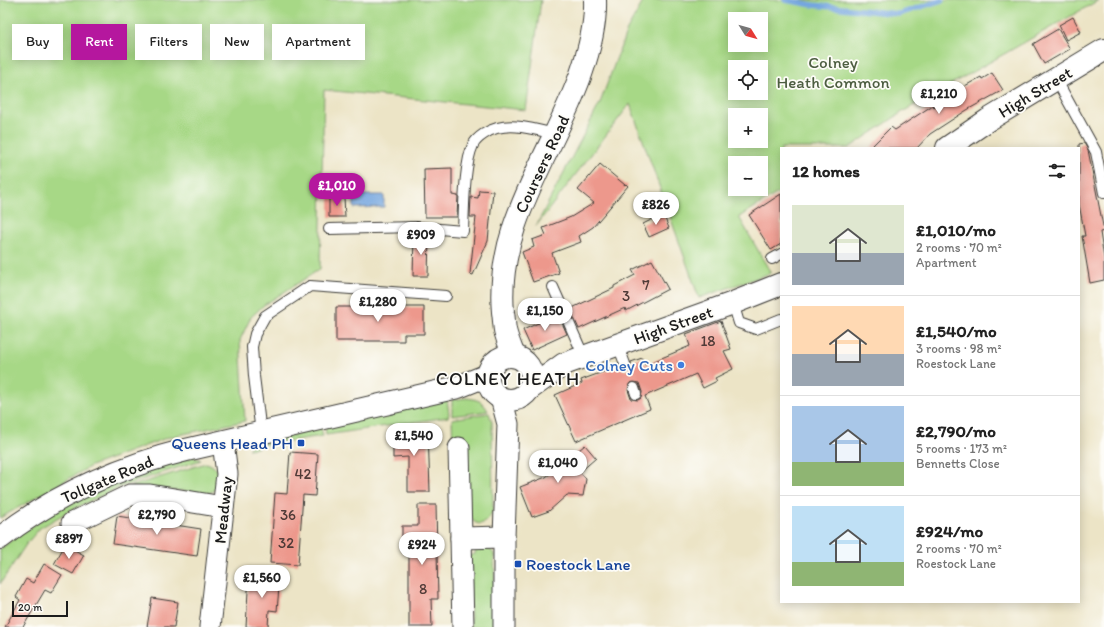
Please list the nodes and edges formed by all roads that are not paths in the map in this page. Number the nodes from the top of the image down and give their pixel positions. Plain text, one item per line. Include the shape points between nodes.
1 (595, 2) edge
2 (1104, 50) edge
3 (1056, 79) junction
4 (555, 134) junction
5 (948, 147) edge
6 (1104, 193) edge
7 (329, 229) dead end
8 (780, 284) edge
9 (553, 287) dead end
10 (446, 296) dead end
11 (733, 304) junction
12 (780, 319) edge
13 (584, 357) junction
14 (508, 380) junction
15 (261, 432) junction
16 (223, 442) junction
17 (459, 448) dead end
18 (223, 507) junction
19 (72, 523) dead end
20 (504, 537) junction
21 (0, 538) edge
22 (461, 538) junction
23 (210, 627) edge
24 (463, 627) edge
25 (504, 627) edge

1 - 4 street, Coursers Road via 593,30 584,66
2 - 3 street, High Street
3 - 5 street, High Street
3 - 6 lane via 1096,152
4 - 7 lane via 517,127 498,128 484,134 473,145 468,162 463,231 416,227
4 - 14 street, Coursers Road via 518,214 504,270 502,300
8 - 11 street, High Street
9 - 13 lane
10 - 15 lane via 310,286 265,316 254,334 252,346
11 - 12 lane via 739,323 756,329
11 - 13 street, High Street via 622,354
13 - 14 street, High Street
14 - 15 street, Tollgate Road via 458,387
14 - 20 street
15 - 16 street, Tollgate Road
16 - 18 street, Meadway via 227,474
16 - 21 street, Tollgate Road via 158,457 105,476 55,501
17 - 22 street
18 - 19 street via 150,495 130,495
18 - 23 street, Meadway
20 - 22 street
20 - 25 street
22 - 24 street

